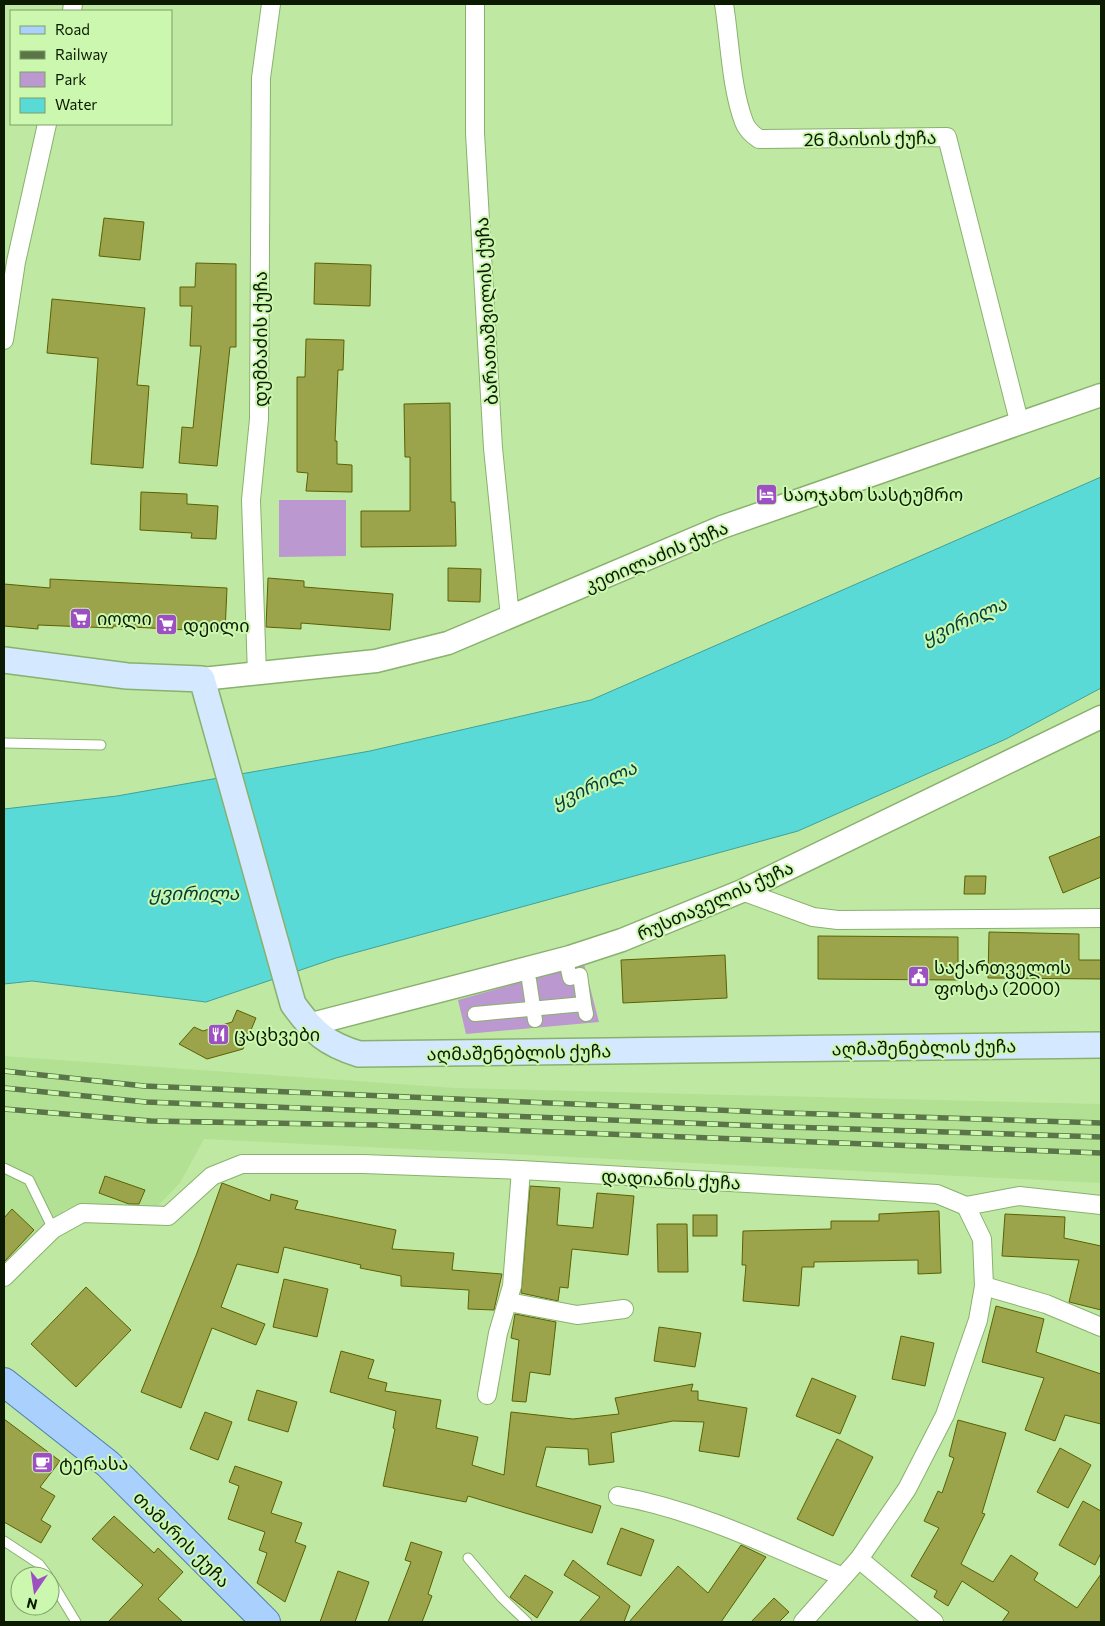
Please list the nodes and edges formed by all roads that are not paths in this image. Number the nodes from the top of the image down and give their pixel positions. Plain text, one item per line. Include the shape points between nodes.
1 (271, 4) edge
2 (475, 4) edge
3 (724, 4) edge
4 (47, 125) edge
5 (10, 260) edge
6 (4, 340) edge
7 (1101, 395) edge
8 (1020, 425) junction
9 (510, 617) junction
10 (4, 660) edge
11 (257, 674) junction
12 (202, 679) junction
13 (1101, 717) edge
14 (4, 743) edge
15 (101, 745) dead end
16 (742, 891) junction
17 (1101, 918) edge
18 (568, 968) dead end
19 (529, 980) dead end
20 (475, 1014) dead end
21 (535, 1014) junction
22 (308, 1025) junction
23 (1101, 1045) edge
24 (4, 1168) edge
25 (521, 1170) junction
26 (1101, 1205) edge
27 (966, 1206) junction
28 (52, 1228) junction
29 (4, 1276) edge
30 (984, 1286) junction
31 (509, 1302) junction
32 (624, 1309) dead end
33 (1101, 1327) edge
34 (4, 1382) edge
35 (487, 1395) dead end
36 (618, 1496) dead end
37 (4, 1541) edge
38 (468, 1558) dead end
39 (859, 1558) junction
40 (41, 1566) edge
41 (843, 1577) junction
42 (60, 1596) edge
43 (76, 1622) edge
44 (266, 1622) edge
45 (526, 1622) edge
46 (803, 1622) edge
47 (934, 1622) edge

1 - 11 street, დუმბაძის ქუჩა via 261,78 259,419 251,500
2 - 9 street, ბარათაშვილის ქუჩა via 476,143 494,448
3 - 8 street, 26 მაისის ქუჩა via 736,86 744,123 752,135 759,139 948,138
4 - 5 street
5 - 6 street
7 - 8 street, კეთილაძის ქუჩა
8 - 9 street, კეთილაძის ქუჩა via 722,528
9 - 11 street, კეთილაძის ქუჩა via 448,643 376,661
10 - 12 main road via 127,676
11 - 12 street, კეთილაძის ქუჩა
12 - 22 main road, აღმაშენებლის ქუჩა via 293,1004
13 - 16 street, რუსთაველის ქუჩა
14 - 15 lane
16 - 17 street via 813,917 838,920
16 - 22 street, რუსთაველის ქუჩა via 622,940 578,954
18 - 21 street via 570,978 580,975 585,1009
19 - 21 street
20 - 21 street
22 - 23 main road, აღმაშენებლის ქუჩა via 335,1046 359,1054
24 - 28 lane via 29,1180
25 - 27 street, დადიანის ქუჩა via 937,1194
25 - 28 street, დადიანის ქუჩა via 363,1164 242,1164 212,1176 168,1216 82,1213
25 - 31 street
26 - 27 street via 1019,1196
27 - 30 street via 982,1240
28 - 29 street, დადიანის ქუჩა
30 - 33 street via 1046,1304
30 - 39 street via 978,1320 945,1415 907,1489
31 - 32 street via 577,1315
31 - 35 street via 498,1333
34 - 44 main road, თამარის ქუჩა via 108,1464
36 - 41 street via 655,1502 719,1525
37 - 40 lane
38 - 45 lane
39 - 41 street
39 - 47 street
41 - 46 street
42 - 43 lane

